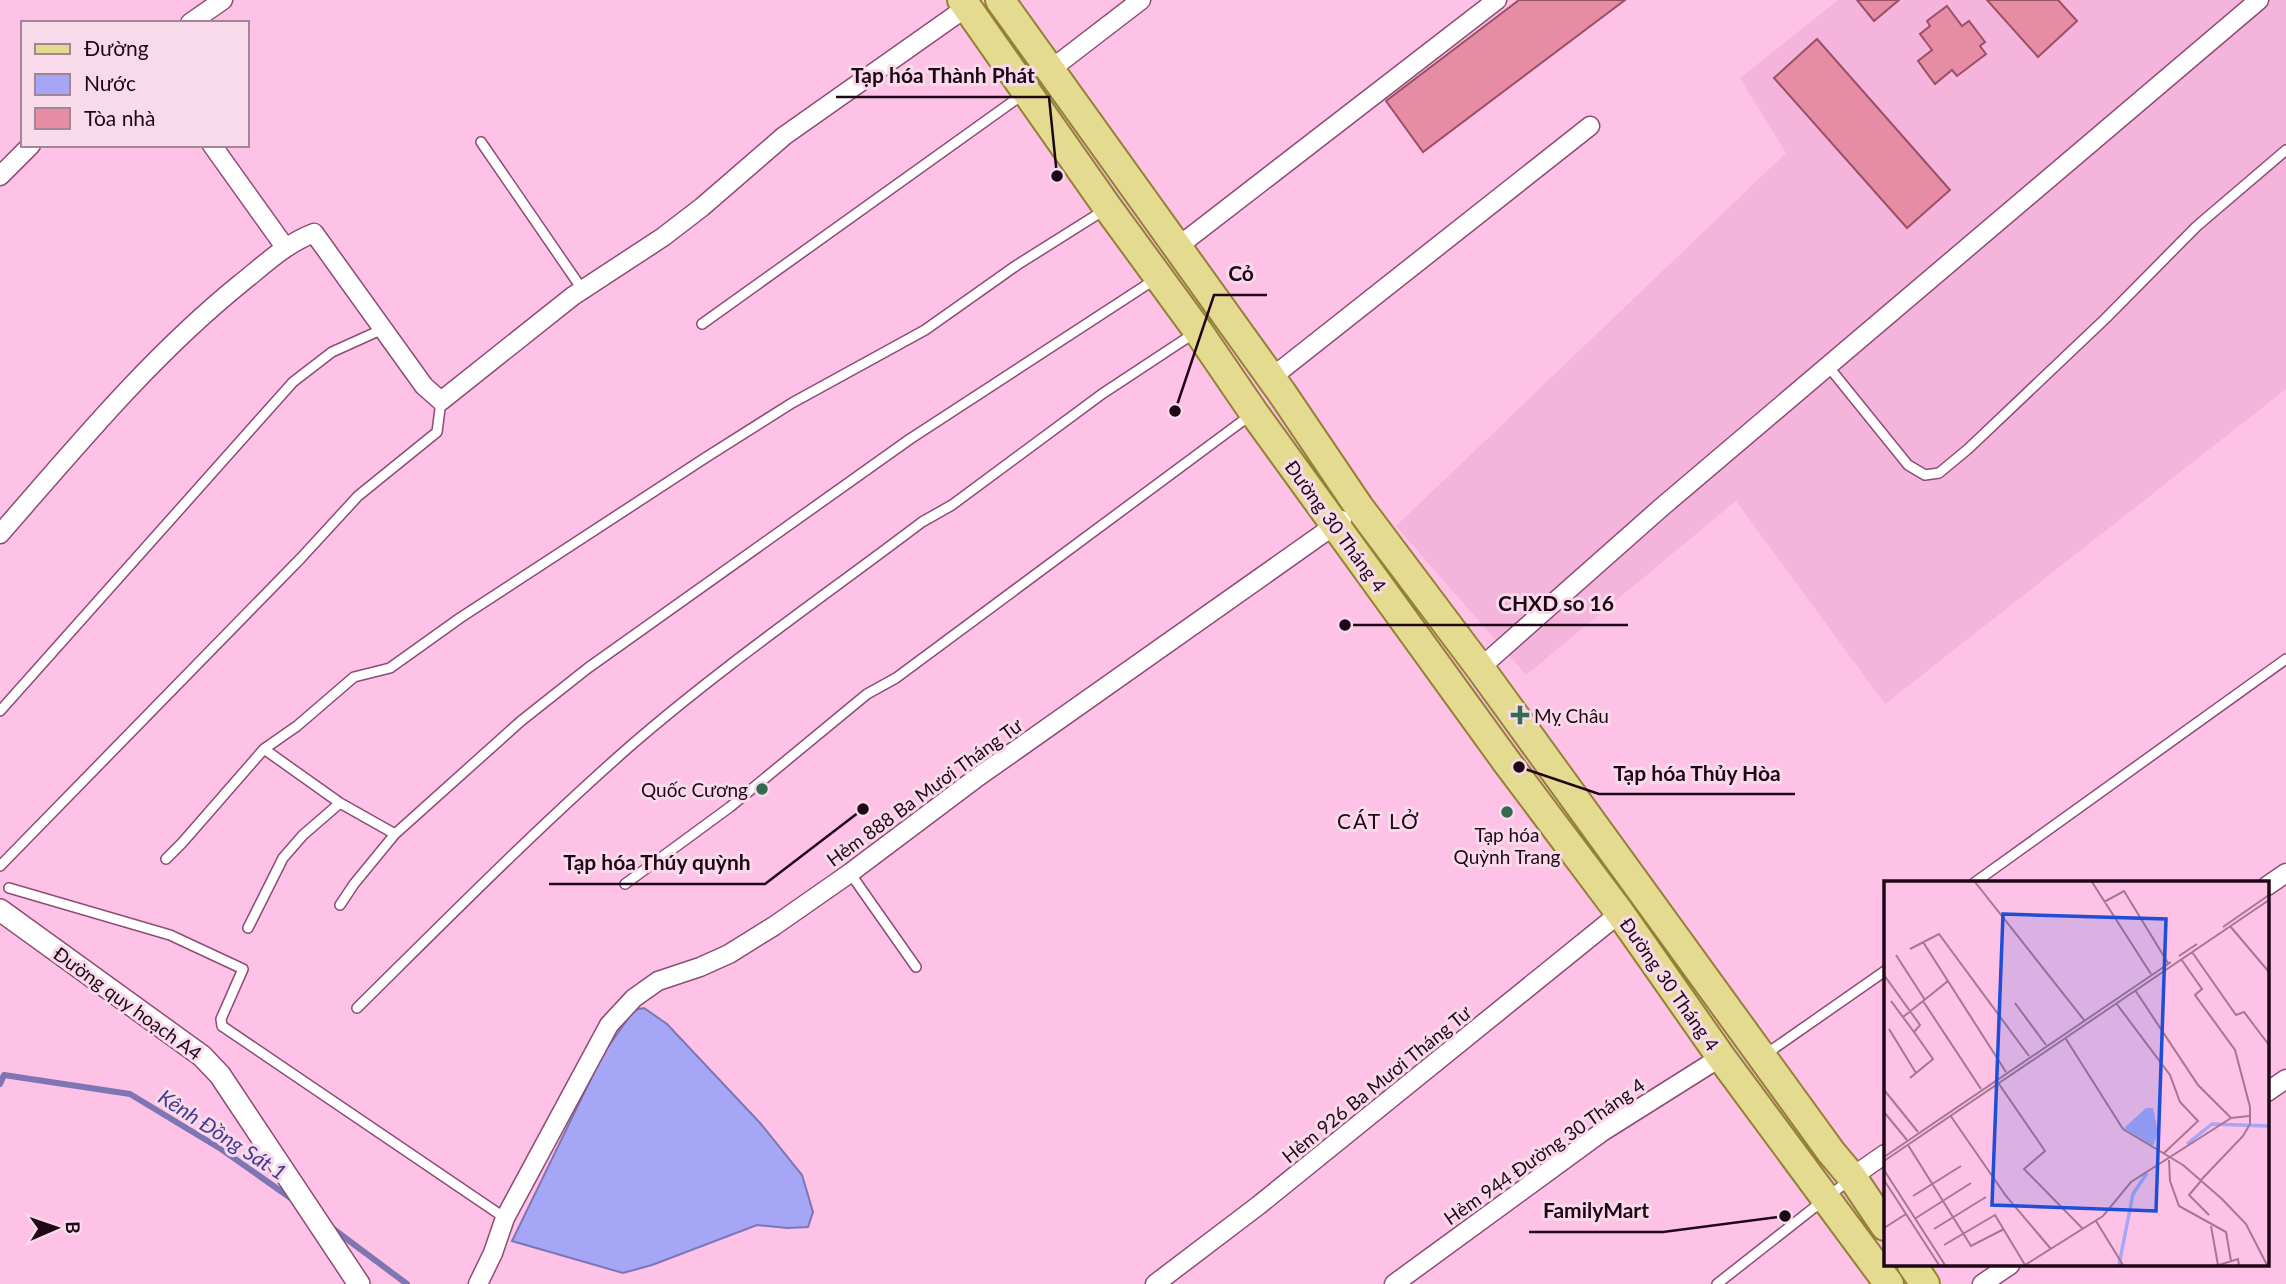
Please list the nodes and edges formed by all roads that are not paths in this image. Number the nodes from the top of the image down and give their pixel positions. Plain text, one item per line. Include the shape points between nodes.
1 (223, 0) edge
2 (1000, 0) edge
3 (1141, 0) edge
4 (1497, 0) edge
5 (2259, 0) edge
6 (965, 3) edge
7 (193, 21) edge
8 (1049, 70) junction
9 (1027, 92) junction
10 (1590, 126) dead end
11 (481, 142) dead end
12 (29, 147) edge
13 (213, 147) edge
14 (2286, 150) edge
15 (0, 176) edge
16 (1108, 208) junction
17 (285, 247) junction
18 (1176, 248) junction
19 (1159, 277) junction
20 (582, 289) junction
21 (702, 324) dead end
22 (383, 329) junction
23 (1198, 331) junction
24 (1828, 366) junction
25 (1271, 378) junction
26 (441, 401) junction
27 (1254, 413) junction
28 (1359, 508) junction
29 (1336, 524) junction
30 (0, 534) edge
31 (2286, 659) edge
32 (1480, 668) junction
33 (1454, 689) junction
34 (0, 712) edge
35 (264, 749) junction
36 (340, 803) junction
37 (395, 834) junction
38 (166, 859) dead end
39 (0, 866) edge
40 (850, 873) junction
41 (2286, 873) edge
42 (1977, 881) edge
43 (625, 884) dead end
44 (2268, 885) edge
45 (9, 888) dead end
46 (341, 905) dead end
47 (0, 910) edge
48 (1620, 913) junction
49 (248, 928) dead end
50 (916, 967) dead end
51 (1884, 972) edge
52 (357, 1008) dead end
53 (1721, 1057) junction
54 (1762, 1058) junction
55 (2286, 1079) edge
56 (2268, 1091) edge
57 (1884, 1155) edge
58 (1853, 1178) junction
59 (1827, 1197) junction
60 (505, 1218) junction
61 (1884, 1224) edge
62 (1913, 1266) edge
63 (2009, 1266) edge
64 (359, 1284) edge
65 (478, 1284) edge
66 (1155, 1284) edge
67 (1394, 1284) edge
68 (1717, 1284) edge
69 (1889, 1284) edge
70 (1925, 1284) edge
71 (1982, 1284) edge

1 - 7 street
2 - 8 main road, Đường 30 Tháng 4
3 - 8 street
4 - 18 street
5 - 24 street
6 - 9 main road, Đường 30 Tháng 4
6 - 20 street via 784,136 663,237
8 - 9 main road
8 - 18 main road, Đường 30 Tháng 4
9 - 16 main road, Đường 30 Tháng 4
9 - 21 lane
10 - 25 street
11 - 20 lane
12 - 15 street
13 - 17 street
14 - 24 lane via 2197,226 2105,319 1939,473 1925,475 1908,465
16 - 19 main road, Đường 30 Tháng 4
16 - 35 lane via 925,330 792,403 695,465 390,668 354,677
17 - 22 street via 314,233
17 - 30 street via 158,357
18 - 25 main road, Đường 30 Tháng 4
19 - 23 main road, Đường 30 Tháng 4
19 - 37 lane via 910,439 588,668 521,721
20 - 26 street
22 - 26 street via 424,386
22 - 34 lane via 332,352 293,382
23 - 27 main road, Đường 30 Tháng 4
23 - 52 lane via 922,522 725,670 619,757 479,886
24 - 32 street
25 - 28 main road, Đường 30 Tháng 4
26 - 39 lane via 437,432 358,496
27 - 29 main road, Đường 30 Tháng 4
27 - 43 lane via 896,678 867,694 730,807
28 - 29 street, Hẻm 888 Ba Mươi Tháng Tư
28 - 32 main road, Đường 30 Tháng 4
29 - 33 main road, Đường 30 Tháng 4
29 - 40 street, Hẻm 888 Ba Mươi Tháng Tư
31 - 42 lane
32 - 33 main road
32 - 54 main road, Đường 30 Tháng 4
33 - 48 main road, Đường 30 Tháng 4
35 - 36 lane
35 - 38 lane
36 - 37 lane
36 - 49 lane via 283,858
37 - 46 lane
40 - 50 lane
40 - 60 street, Hẻm 888 Ba Mươi Tháng Tư via 729,954 658,981 634,998 609,1025
41 - 44 street
45 - 60 lane via 170,935 243,969 222,1026
47 - 64 street, Đường quy hoạch A4 via 177,1037 220,1075
48 - 53 main road, Đường 30 Tháng 4
48 - 66 street, Hẻm 926 Ba Mươi Tháng Tư
51 - 54 lane
53 - 59 main road, Đường 30 Tháng 4
53 - 67 street, Hẻm 944 Đường 30 Tháng 4 via 1602,1132
54 - 58 main road, Đường 30 Tháng 4
55 - 56 street
57 - 58 street
58 - 59 lane
58 - 61 main road, Đường 30 Tháng 4
59 - 68 lane
59 - 69 main road, Đường 30 Tháng 4
60 - 65 street, Hẻm 888 Ba Mươi Tháng Tư
62 - 70 main road
63 - 71 street

